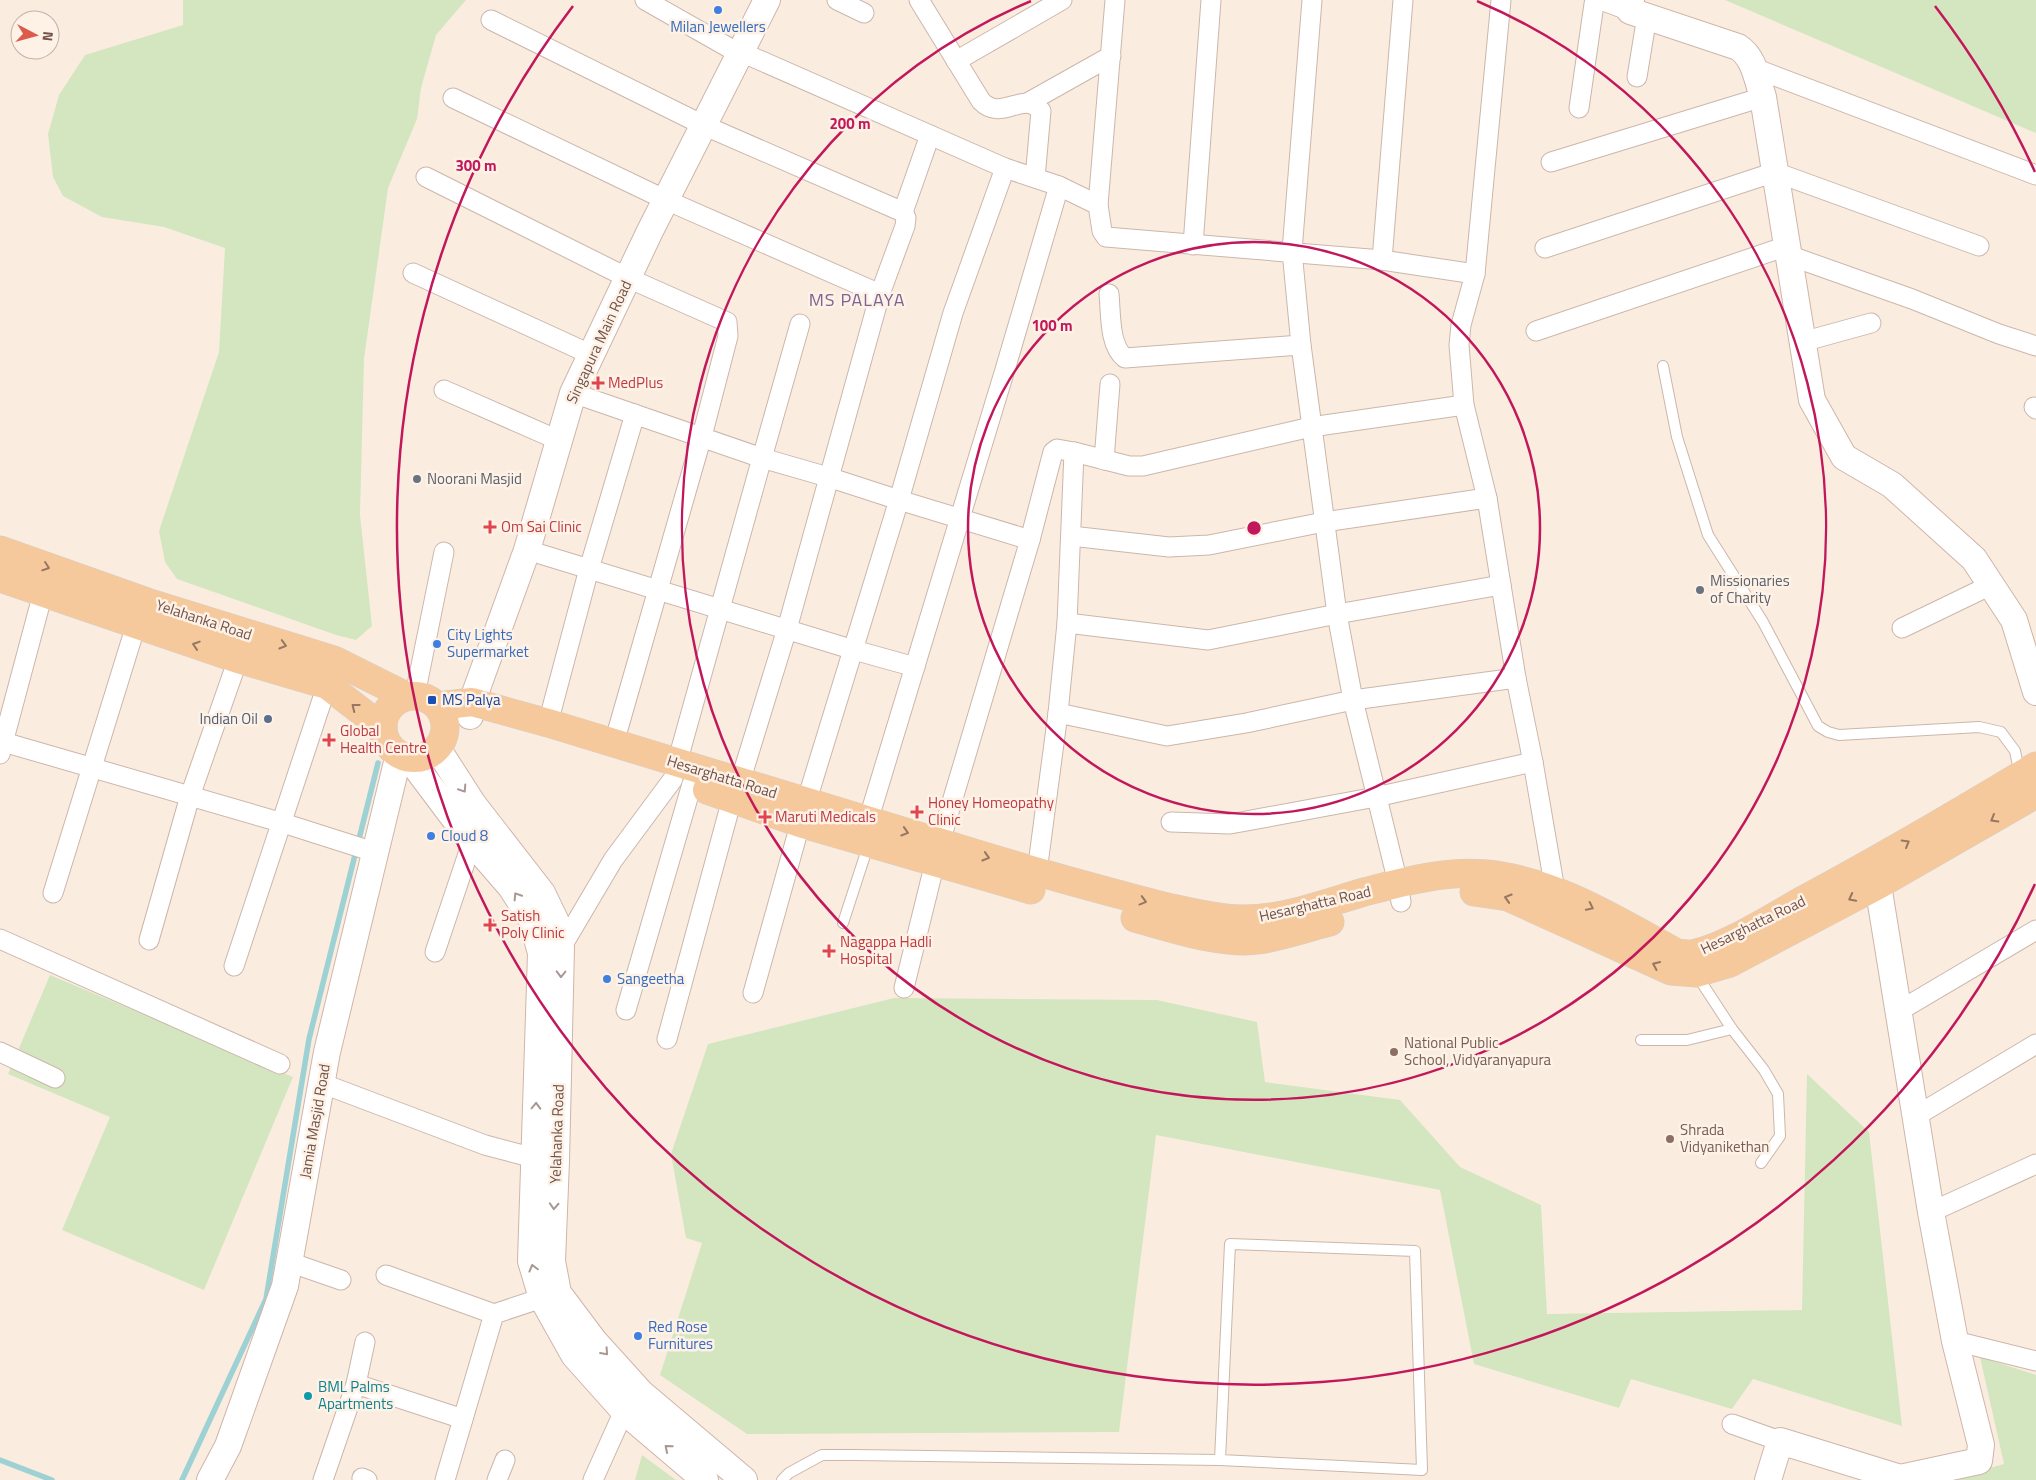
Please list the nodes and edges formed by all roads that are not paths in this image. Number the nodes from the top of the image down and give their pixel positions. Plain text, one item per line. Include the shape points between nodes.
1 (645, 0) edge
2 (767, 0) edge
3 (837, 0) edge
4 (1062, 0) edge
5 (1116, 0) edge
6 (1211, 0) edge
7 (1312, 0) edge
8 (1403, 0) edge
9 (1501, 0) edge
10 (1599, 0) edge
11 (924, 2) edge
12 (1636, 9) edge
13 (864, 13) dead end
14 (491, 20) dead end
15 (740, 53) junction
16 (1111, 56) junction
17 (956, 61) junction
18 (1754, 68) junction
19 (1637, 77) dead end
20 (1763, 96) junction
21 (453, 98) dead end
22 (1029, 102) junction
23 (1579, 108) dead end
24 (703, 125) junction
25 (930, 135) junction
26 (1551, 162) dead end
27 (1005, 168) junction
28 (1775, 172) junction
29 (2036, 175) edge
30 (426, 177) dead end
31 (1035, 178) junction
32 (1059, 186) junction
33 (666, 200) junction
34 (1098, 205) junction
35 (903, 212) junction
36 (1193, 245) junction
37 (1979, 246) dead end
38 (1545, 248) dead end
39 (1787, 250) junction
40 (1292, 251) junction
41 (1382, 260) junction
42 (413, 273) dead end
43 (1475, 274) junction
44 (628, 278) junction
45 (880, 294) junction
46 (1109, 294) dead end
47 (1871, 323) dead end
48 (800, 324) dead end
49 (1536, 331) dead end
50 (1802, 342) junction
51 (1301, 345) junction
52 (2036, 346) edge
53 (592, 355) junction
54 (1663, 366) dead end
55 (1110, 384) dead end
56 (444, 390) dead end
57 (573, 393) junction
58 (1464, 405) junction
59 (635, 414) junction
60 (1311, 427) junction
61 (702, 436) junction
62 (558, 440) junction
63 (1074, 452) junction
64 (762, 458) junction
65 (1104, 460) junction
66 (828, 476) junction
67 (1487, 498) junction
68 (900, 500) junction
69 (961, 518) junction
70 (1324, 522) junction
71 (1072, 536) junction
72 (1030, 540) junction
73 (0, 550) edge
74 (527, 550) junction
75 (444, 552) dead end
76 (589, 569) junction
77 (0, 578) edge
78 (1501, 585) junction
79 (1991, 585) junction
80 (658, 590) junction
81 (43, 593) junction
82 (720, 609) junction
83 (1338, 614) junction
84 (1066, 623) junction
85 (136, 625) junction
86 (1902, 628) dead end
87 (787, 629) junction
88 (854, 650) junction
89 (238, 659) junction
90 (915, 667) junction
91 (1516, 678) junction
92 (327, 685) junction
93 (2036, 692) edge
94 (1352, 700) junction
95 (441, 706) junction
96 (1058, 713) junction
97 (548, 723) junction
98 (383, 728) junction
99 (614, 743) junction
100 (1, 746) edge
101 (437, 748) junction
102 (404, 756) junction
103 (1533, 762) junction
104 (93, 768) junction
105 (681, 775) junction
106 (2031, 779) edge
107 (736, 791) junction
108 (190, 796) junction
109 (1376, 797) junction
110 (803, 813) junction
111 (1171, 822) dead end
112 (283, 823) junction
113 (869, 831) junction
114 (472, 842) junction
115 (363, 849) junction
116 (938, 853) junction
117 (1037, 872) junction
118 (1874, 874) junction
119 (1555, 890) junction
120 (1400, 893) junction
121 (53, 894) dead end
122 (843, 923) dead end
123 (2036, 930) edge
124 (0, 939) edge
125 (150, 940) dead end
126 (561, 948) junction
127 (435, 952) dead end
128 (234, 966) dead end
129 (1696, 973) junction
130 (904, 988) dead end
131 (753, 993) dead end
132 (626, 1010) dead end
133 (1899, 1011) junction
134 (1732, 1029) junction
135 (667, 1039) dead end
136 (1641, 1040) dead end
137 (2036, 1044) edge
138 (0, 1052) edge
139 (280, 1064) dead end
140 (55, 1078) dead end
141 (321, 1084) junction
142 (1916, 1116) junction
143 (534, 1158) junction
144 (1761, 1163) dead end
145 (2036, 1164) edge
146 (1931, 1212) junction
147 (289, 1262) junction
148 (386, 1275) dead end
149 (341, 1280) dead end
150 (542, 1298) junction
151 (494, 1314) junction
152 (1955, 1340) junction
153 (365, 1342) dead end
154 (2036, 1361) edge
155 (356, 1384) junction
156 (632, 1402) junction
157 (463, 1419) junction
158 (1732, 1424) dead end
159 (1780, 1441) junction
160 (505, 1460) dead end
161 (1220, 1460) junction
162 (210, 1480) edge
163 (323, 1480) edge
164 (445, 1480) edge
165 (497, 1480) edge
166 (593, 1480) edge
167 (705, 1480) edge
168 (744, 1480) edge
169 (782, 1480) edge
170 (1768, 1480) edge

1 - 15 street
2 - 15 street, Singapura Main Road
3 - 13 street
4 - 17 street
5 - 16 street
6 - 36 street
7 - 40 street
8 - 41 street
9 - 43 street
10 - 12 street
10 - 23 street via 1594,4
11 - 17 street
12 - 18 street via 1738,47 1747,54
12 - 19 street
14 - 24 street
15 - 24 street, Singapura Main Road
15 - 25 street
16 - 22 street
16 - 34 street
17 - 22 street via 981,101 991,109
18 - 20 street
18 - 29 street
20 - 26 street
20 - 28 street
21 - 33 street
22 - 31 street via 1041,110
24 - 33 street, Singapura Main Road
24 - 35 street
25 - 27 street
25 - 35 street
27 - 31 street
27 - 68 street via 954,313
28 - 37 street
28 - 38 street
28 - 39 street
30 - 44 street
31 - 32 street
32 - 34 street
32 - 69 street
33 - 44 street, Singapura Main Road
33 - 45 street
34 - 36 street via 1106,237
35 - 45 street via 905,226
36 - 40 street
39 - 49 street
39 - 50 street
39 - 52 street
40 - 41 street
40 - 51 street
41 - 43 street
42 - 53 street
43 - 58 street via 1459,336
44 - 53 street, Singapura Main Road
44 - 61 street via 727,322 728,336
45 - 66 street
46 - 51 street via 1118,352 1125,358
47 - 50 street
48 - 64 street
50 - 79 street via 1812,400 1844,457 1892,484 1974,559
51 - 60 street
53 - 57 street, Singapura Main Road
54 - 106 lane via 1678,437 1708,535 1763,622 1818,726 1839,735 1979,727 2001,732
55 - 65 street
56 - 62 street
57 - 59 street
57 - 62 street, Singapura Main Road
58 - 60 street
58 - 67 street
59 - 61 street
59 - 76 street
60 - 65 street via 1143,466
60 - 70 street
61 - 64 street
61 - 80 street
62 - 74 street, Singapura Main Road
63 - 65 street
63 - 71 street
63 - 72 street via 1057,449 1053,452
64 - 66 street
64 - 82 street
66 - 68 street
66 - 87 street
67 - 70 street
67 - 78 street
68 - 69 street
68 - 88 street
69 - 72 street
69 - 90 street
70 - 71 street via 1209,545 1169,547
70 - 83 street
71 - 84 street
72 - 116 street
73 -> 95 main road, Yelahanka Road via 146,602 334,660
74 - 76 street
74 - 95 street, Singapura Main Road
75 - 95 street
76 - 80 street
76 - 97 street
77 - 81 main road, Yelahanka Road
78 - 83 street
78 - 91 street
79 - 86 street
79 - 93 street via 2014,620
80 - 82 street
80 - 99 street
81 - 85 main road, Yelahanka Road
81 - 100 street
82 - 87 street
82 - 105 street
83 - 84 street via 1208,640
83 - 94 street
84 - 96 street
89 -> 85 main road, Yelahanka Road
85 - 104 street
87 - 88 street
87 - 107 street
88 - 90 street
88 - 110 street
89 - 92 main road, Yelahanka Road
89 - 108 street
90 - 113 street
91 - 94 street
91 - 103 street
98 -> 92 main road, Yelahanka Road
92 - 112 street
94 - 96 street via 1167,736
94 - 109 street
95 - 97 main road, Hesarghatta Road
95 - 98 main road via 396,701 384,718
95 - 101 main road via 445,732
95 - 105 main road, Hesarghatta Road
96 - 117 street
97 - 99 main road, Hesarghatta Road
98 - 102 main road via 391,748
99 - 105 main road, Hesarghatta Road
100 - 104 street
101 - 102 main road via 420,758
101 -> 126 street, Yelahanka Road via 473,804 542,893 556,922
102 - 114 street, Yelahanka Road
102 - 115 street, Jamia Masjid Road
103 - 109 street
103 - 119 street
104 - 108 street
104 - 121 street
105 - 107 main road, Hesarghatta Road
105 - 126 street via 613,860
105 - 132 street
106 - 118 main road, Hesarghatta Road
107 - 110 main road, Hesarghatta Road
107 - 135 street
108 - 112 street
108 - 125 street
109 - 111 street via 1230,824
109 - 120 street
110 - 113 main road, Hesarghatta Road
110 - 131 street
112 - 115 street
112 - 128 street
113 - 116 main road, Hesarghatta Road
113 - 122 lane
114 - 127 street
143 -> 114 street, Yelahanka Road via 541,954 532,920 511,887
115 - 141 street, Jamia Masjid Road
116 -> 117 main road, Hesarghatta Road
116 - 120 main road, Hesarghatta Road via 1180,930 1234,940 1259,940
116 - 130 street
117 -> 120 main road, Hesarghatta Road via 1166,907 1227,918 1258,919
119 -> 118 main road, Hesarghatta Road via 1677,953 1695,954
118 -> 129 main road, Hesarghatta Road via 1730,963
118 - 133 street
119 - 120 main road, Hesarghatta Road via 1485,874 1444,875
129 -> 120 main road, Hesarghatta Road via 1671,971 1508,897 1480,892
123 - 133 street
124 - 139 street
126 -> 156 street, Yelahanka Road via 554,1276 558,1293 594,1341
129 - 134 lane
133 - 142 street
134 - 136 lane via 1687,1040
134 - 144 lane via 1778,1094 1780,1136
137 - 142 street
138 - 140 street
141 - 143 street via 485,1145
141 - 147 street, Jamia Masjid Road
142 - 146 street
150 -> 143 street, Yelahanka Road via 531,1261
145 - 146 street
146 - 152 street
147 - 149 street
147 - 162 street, Jamia Masjid Road via 285,1286 228,1446
148 - 151 street
150 - 151 street
150 - 156 street, Yelahanka Road via 574,1355
151 - 157 street
152 - 154 street
152 - 159 street via 1980,1445 1979,1461 1900,1478
153 - 155 street
155 - 157 street
155 - 163 street
156 - 166 street
167 -> 156 street, Yelahanka Road
156 - 168 street, Yelahanka Road
157 - 164 street
158 - 159 street
159 - 170 street
160 - 165 street
161 - 161 lane via 1230,1244 1414,1251 1422,1470
161 - 169 lane via 822,1455

